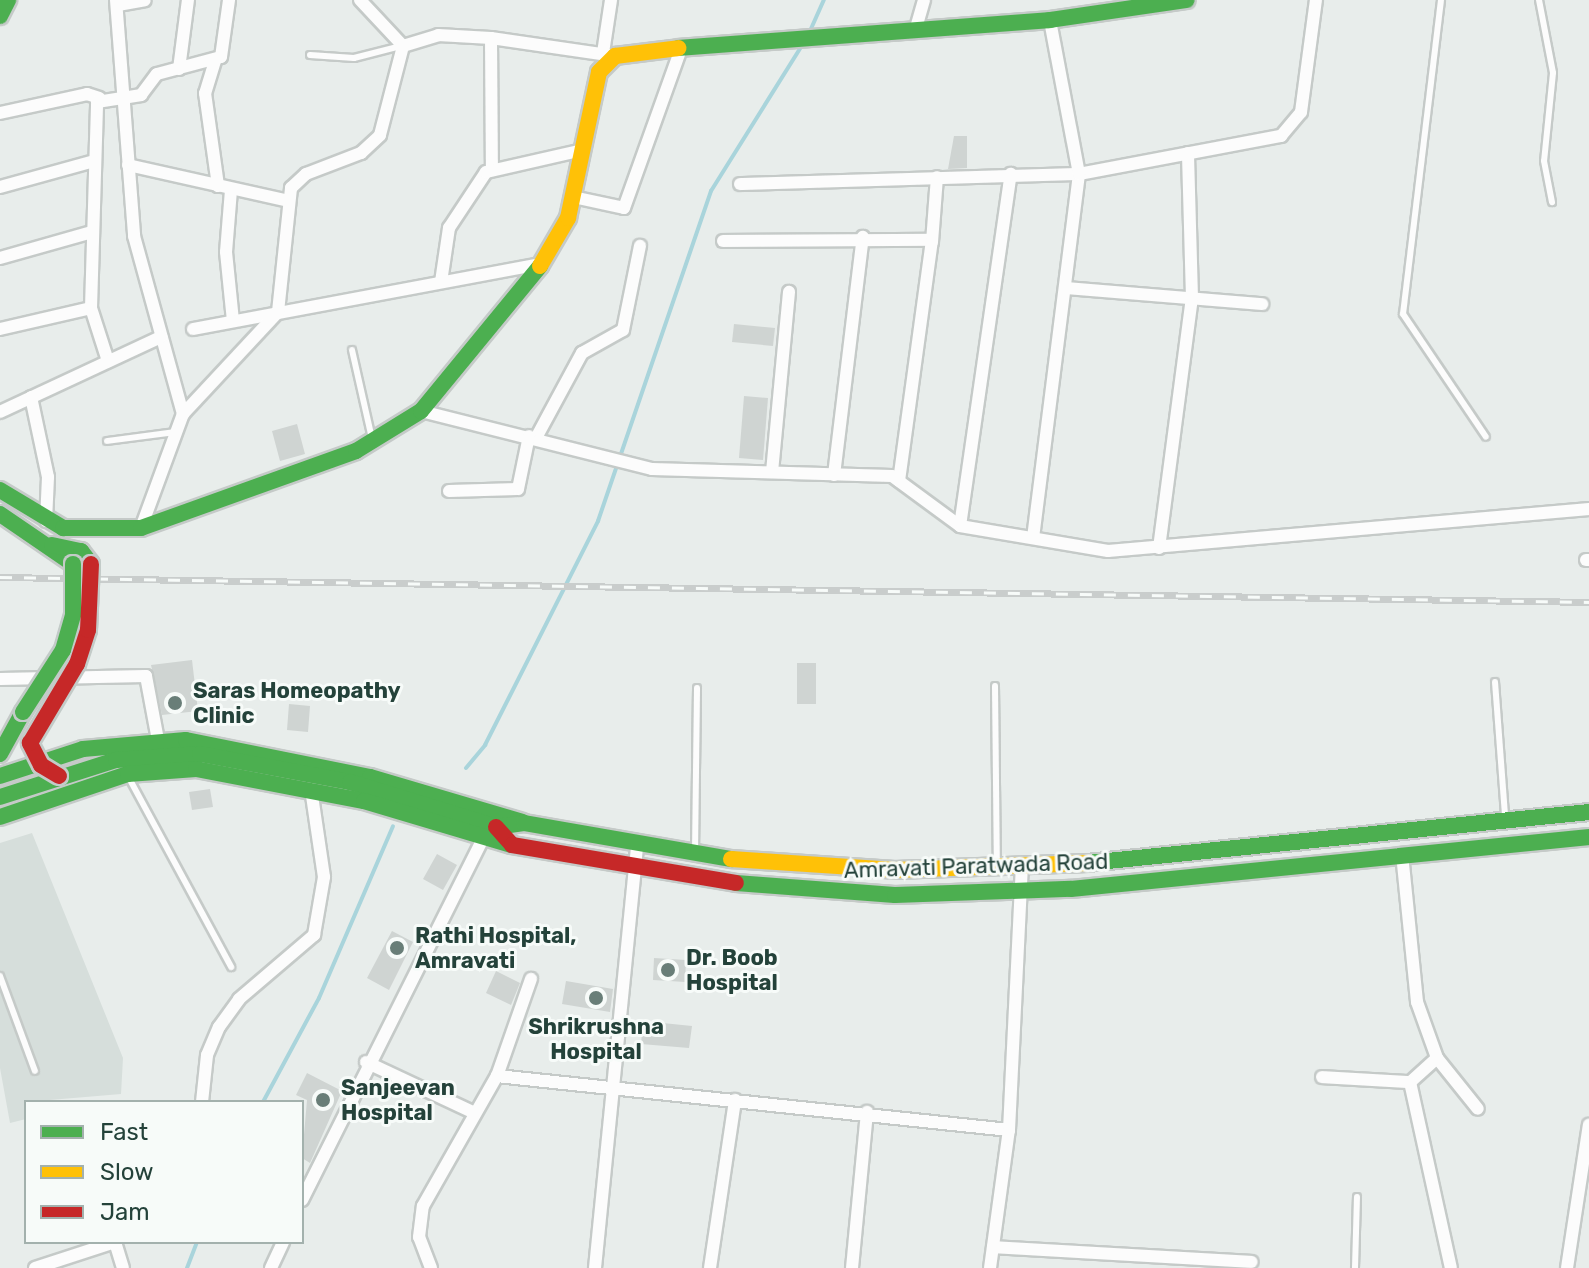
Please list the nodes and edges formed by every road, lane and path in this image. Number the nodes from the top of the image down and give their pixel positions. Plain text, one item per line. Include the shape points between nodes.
1 (8, 0) edge
2 (145, 0) edge
3 (188, 0) edge
4 (229, 0) edge
5 (360, 0) edge
6 (611, 0) edge
7 (924, 0) edge
8 (1184, 0) edge
9 (1310, 0) edge
10 (1316, 0) edge
11 (1325, 0) edge
12 (1441, 0) edge
13 (1539, 0) edge
14 (117, 2) edge
15 (0, 16) edge
16 (1050, 20) junction
17 (916, 28) junction
18 (491, 38) junction
19 (403, 46) junction
20 (682, 46) junction
21 (310, 55) dead end
22 (609, 55) junction
23 (215, 61) junction
24 (179, 69) junction
25 (122, 96) junction
26 (99, 98) junction
27 (0, 113) edge
28 (583, 150) junction
29 (1188, 153) junction
30 (91, 162) junction
31 (128, 165) junction
32 (492, 168) junction
33 (1011, 174) junction
34 (1079, 174) junction
35 (937, 177) junction
36 (740, 184) dead end
37 (0, 187) edge
38 (225, 188) junction
39 (573, 197) junction
40 (285, 200) junction
41 (1552, 202) dead end
42 (92, 232) junction
43 (863, 237) junction
44 (723, 241) dead end
45 (932, 242) junction
46 (640, 246) dead end
47 (0, 258) edge
48 (542, 264) junction
49 (441, 282) junction
50 (1066, 288) junction
51 (789, 292) dead end
52 (1192, 298) junction
53 (1262, 304) dead end
54 (91, 308) junction
55 (278, 312) junction
56 (233, 321) junction
57 (0, 329) edge
58 (193, 329) dead end
59 (161, 337) junction
60 (352, 350) dead end
61 (108, 361) junction
62 (31, 397) junction
63 (421, 411) junction
64 (0, 412) edge
65 (183, 414) junction
66 (176, 432) junction
67 (532, 437) junction
68 (1486, 437) dead end
69 (107, 441) dead end
70 (373, 443) junction
71 (772, 472) junction
72 (834, 475) junction
73 (899, 481) junction
74 (0, 490) edge
75 (449, 491) dead end
76 (1589, 509) edge
77 (0, 514) edge
78 (46, 521) junction
79 (960, 526) junction
80 (141, 528) junction
81 (1033, 538) junction
82 (52, 545) junction
83 (1159, 548) junction
84 (0, 679) edge
85 (1495, 682) dead end
86 (995, 686) dead end
87 (697, 688) dead end
88 (158, 740) junction
89 (0, 754) edge
90 (128, 774) junction
91 (0, 776) edge
92 (59, 776) junction
93 (311, 789) junction
94 (0, 797) edge
95 (1589, 812) edge
96 (0, 817) edge
97 (1505, 820) junction
98 (524, 823) junction
99 (488, 830) junction
100 (1589, 837) edge
101 (637, 846) junction
102 (1402, 854) junction
103 (695, 857) junction
104 (1022, 866) junction
105 (997, 867) junction
106 (636, 870) junction
107 (1022, 891) junction
108 (231, 967) dead end
109 (0, 976) edge
110 (531, 979) dead end
111 (1437, 1058) junction
112 (366, 1062) junction
113 (35, 1071) dead end
114 (497, 1076) junction
115 (1322, 1077) dead end
116 (1410, 1082) junction
117 (619, 1084) junction
118 (202, 1100) edge
119 (735, 1100) junction
120 (1478, 1109) dead end
121 (867, 1112) junction
122 (475, 1113) junction
123 (1589, 1125) edge
124 (1009, 1130) junction
125 (304, 1196) edge
126 (1357, 1197) dead end
127 (112, 1244) edge
128 (116, 1244) edge
129 (282, 1244) edge
130 (993, 1247) junction
131 (1126, 1252) junction
132 (1252, 1262) dead end
133 (79, 1263) edge
134 (35, 1268) edge
135 (123, 1268) edge
136 (271, 1268) edge
137 (431, 1268) edge
138 (595, 1268) edge
139 (710, 1268) edge
140 (852, 1268) edge
141 (990, 1268) edge
142 (1124, 1268) edge
143 (1355, 1268) edge
144 (1451, 1268) edge
145 (1567, 1268) edge

1 - 15 main road
2 - 14 street
3 - 24 street
4 - 23 street via 226,46
5 - 19 street
6 - 22 street
7 - 17 street
8 - 16 main road
9 - 10 street
10 - 11 street
10 - 29 street via 1301,112 1291,129
12 - 68 lane via 1403,314
13 - 41 lane via 1553,73 1544,161
14 - 25 street
16 - 17 main road
16 - 34 street
17 - 20 main road
18 - 19 street via 438,35
18 - 22 street
18 - 32 street
19 - 21 lane via 354,58
19 - 40 street via 380,135 349,160 306,174
20 - 22 main road
20 - 39 street via 624,208
22 - 28 main road via 599,72
23 - 24 street
23 - 38 street via 205,93
24 - 25 street via 157,74 145,94
25 - 26 street
25 - 31 street
26 - 27 street via 87,94
26 - 30 street
28 - 32 street
28 - 39 main road
29 - 34 street
29 - 52 street
30 - 37 street
30 - 42 street
31 - 38 street
31 - 59 street via 134,236
32 - 49 street via 449,228
33 - 34 street
33 - 35 street
33 - 79 street
34 - 50 street
35 - 36 street
35 - 45 street
38 - 40 street
38 - 56 street
39 - 48 main road
40 - 55 street
42 - 47 street
42 - 54 street
43 - 44 street
43 - 45 street
43 - 72 street
45 - 73 street
46 - 67 street via 623,330 582,353
48 - 49 street
48 - 63 main road
49 - 55 street
50 - 52 street
50 - 81 street
51 - 71 street
52 - 53 street
52 - 83 street
54 - 57 street
54 - 61 street
55 - 56 street
55 - 65 street
56 - 58 street
59 - 61 street
59 - 65 street
60 - 70 lane
61 - 62 street
62 - 64 street
62 - 78 street via 48,477
63 - 67 street
63 - 70 main road
65 - 66 street
66 - 69 lane
66 - 80 street
67 - 71 street via 635,465
67 - 75 street via 518,489
70 - 80 main road
71 - 72 street
72 - 73 street
73 - 79 street
74 - 78 main road
76 - 83 street
77 - 82 main road
78 - 80 main road via 91,531
79 - 81 street
81 - 83 street via 1108,551
82 - 89 main road, bridge via 73,564 73,614 52,673
82 - 92 main road, bridge via 81,551 91,564 88,630 77,664 30,743 41,765
84 - 88 street via 146,676
85 - 97 lane
86 - 105 lane
87 - 103 lane
88 - 91 main road via 54,755
88 - 98 main road via 265,752
90 - 93 main road via 196,769
90 - 96 main road
90 - 108 lane
92 - 94 main road
92 - 99 main road via 166,754 228,757 350,782
93 - 99 main road
93 - 118 street via 324,877 314,935 274,965 226,1018 207,1055
95 - 97 main road
97 - 104 main road
98 - 99 main road
98 - 101 main road
99 - 106 main road, Amravati Paratwada Road via 512,845
99 - 112 street
100 - 102 main road, Amravati Paratwada Road
101 - 103 main road
101 - 106 street
102 - 107 main road, Amravati Paratwada Road
102 - 111 street via 1417,1002
103 - 105 main road via 895,870
104 - 105 main road
104 - 107 street
106 - 107 main road, Amravati Paratwada Road via 796,890
106 - 117 street
107 - 124 street
109 - 113 lane
110 - 114 street
111 - 116 street
111 - 120 street
112 - 122 street
112 - 125 street
114 - 117 street
114 - 122 street
115 - 116 street
116 - 144 street
117 - 119 street
117 - 138 street
119 - 121 street
119 - 139 street
121 - 124 street
121 - 140 street
122 - 137 street via 418,1223
123 - 145 street
124 - 130 street
126 - 143 lane
127 - 133 street
128 - 135 street
129 - 136 street
130 - 131 street
130 - 141 street
131 - 132 street
131 - 142 street
133 - 134 street

